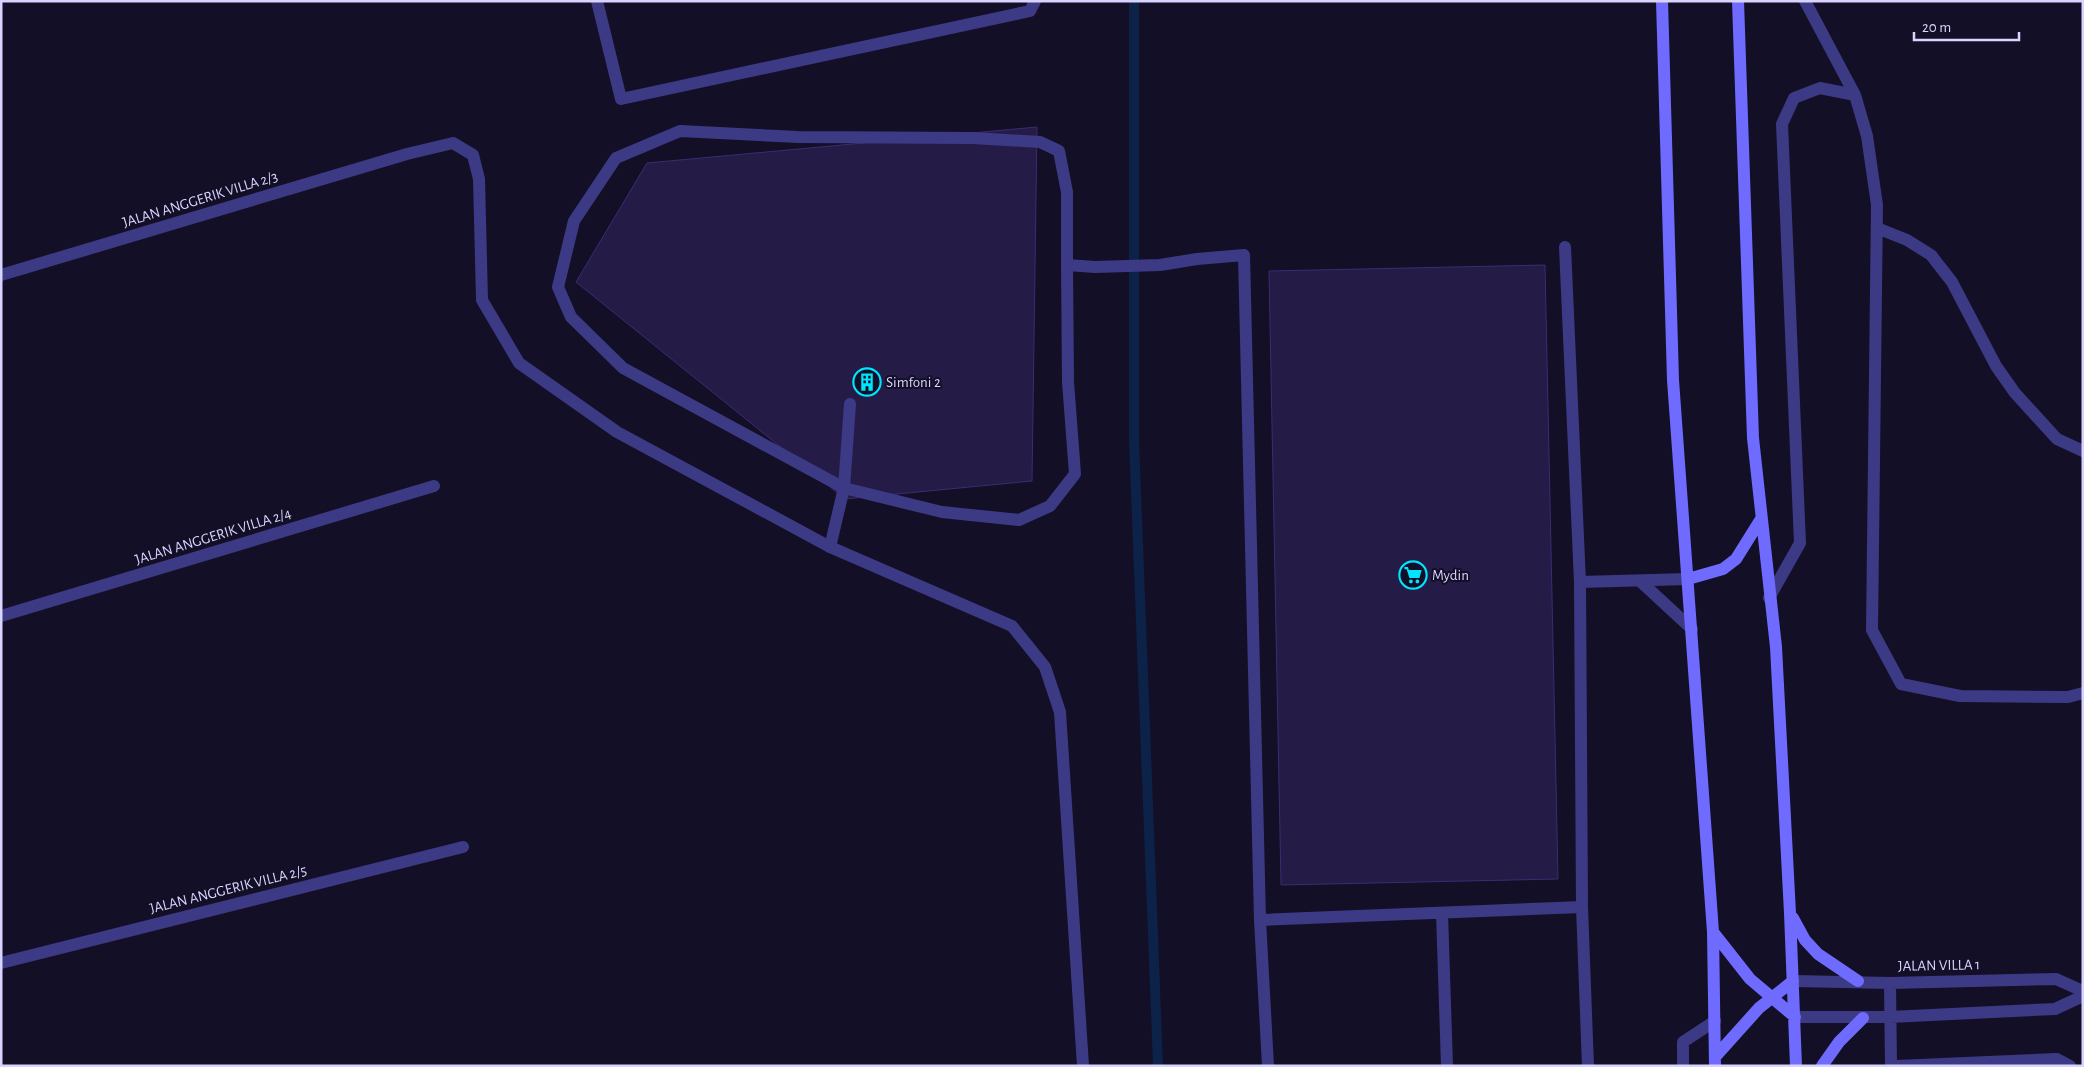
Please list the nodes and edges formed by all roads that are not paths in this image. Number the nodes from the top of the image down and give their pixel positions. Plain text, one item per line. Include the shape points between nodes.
1 (597, 1) edge
2 (1035, 1) edge
3 (1662, 1) edge
4 (1738, 1) edge
5 (1805, 1) edge
6 (1855, 95) junction
7 (1877, 228) junction
8 (1565, 247) dead end
9 (1067, 265) junction
10 (1, 275) edge
11 (850, 404) dead end
12 (2083, 451) edge
13 (434, 486) dead end
14 (844, 488) junction
15 (1761, 519) junction
16 (830, 547) junction
17 (1688, 579) junction
18 (1640, 581) junction
19 (1580, 582) junction
20 (1769, 598) junction
21 (1, 616) edge
22 (1692, 629) junction
23 (2083, 692) edge
24 (463, 847) dead end
25 (1582, 907) junction
26 (1442, 912) junction
27 (1790, 913) junction
28 (1260, 920) junction
29 (1713, 932) junction
30 (1, 963) edge
31 (1793, 981) junction
32 (1858, 981) junction
33 (1890, 983) junction
34 (2083, 991) edge
35 (2083, 996) edge
36 (1771, 998) junction
37 (1795, 1017) junction
38 (1890, 1017) junction
39 (1863, 1018) junction
40 (1715, 1021) junction
41 (1715, 1061) edge
42 (1083, 1066) edge
43 (1268, 1066) edge
44 (1447, 1066) edge
45 (1588, 1066) edge
46 (1683, 1066) edge
47 (1796, 1066) edge
48 (1822, 1066) edge
49 (1891, 1066) edge
50 (1896, 1066) edge
51 (2070, 1066) edge

1 - 2 street via 621,100 1030,11
3 - 17 street via 1673,380
4 - 15 street via 1753,438
5 - 6 street
6 - 7 street via 1867,136
6 - 20 street via 1820,88 1794,98 1782,124 1800,543
7 - 12 street via 1907,240 1931,255 1952,282 1996,366 2015,393 2057,439
7 - 23 street via 1872,630 1901,684 1960,696 2068,697
8 - 19 street
9 - 14 street via 1068,382 1075,474 1050,506 1019,520 942,512
9 - 14 street via 1067,192 1059,151 1040,142 680,131 616,158 574,221 558,287 571,317 623,368
9 - 28 street via 1160,265 1244,255
10 - 16 street, JALAN ANGGERIK VILLA 2/3 via 453,143 473,155 479,179 482,300 519,363 617,432
11 - 14 street
13 - 21 street, JALAN ANGGERIK VILLA 2/4
14 - 16 street
15 - 17 street via 1736,559 1723,569
15 - 20 street
16 - 42 street, JALAN ANGGERIK VILLA 2/3 via 1012,626 1045,667 1060,712
17 - 18 street
17 - 22 street
18 - 19 street
18 - 22 street
19 - 25 street
20 - 27 street via 1776,647
22 - 29 street
24 - 30 street, JALAN ANGGERIK VILLA 2/5
25 - 26 street
25 - 45 street
26 - 28 street
26 - 44 street
27 - 31 street
27 - 32 street via 1805,940 1818,954
28 - 43 street
29 - 36 street via 1738,965
29 - 40 street
31 - 32 street, JALAN VILLA 1
31 - 36 street
31 - 37 street
32 - 33 street, JALAN VILLA 1
33 - 34 street, JALAN VILLA 1 via 2056,979
33 - 38 street
35 - 38 street via 2055,1009
36 - 37 street
36 - 41 street via 1758,1008
37 - 39 street
37 - 47 street
38 - 39 street
38 - 49 street
39 - 48 street via 1839,1042
40 - 41 street
40 - 46 street via 1683,1042
50 - 51 street via 2057,1059

